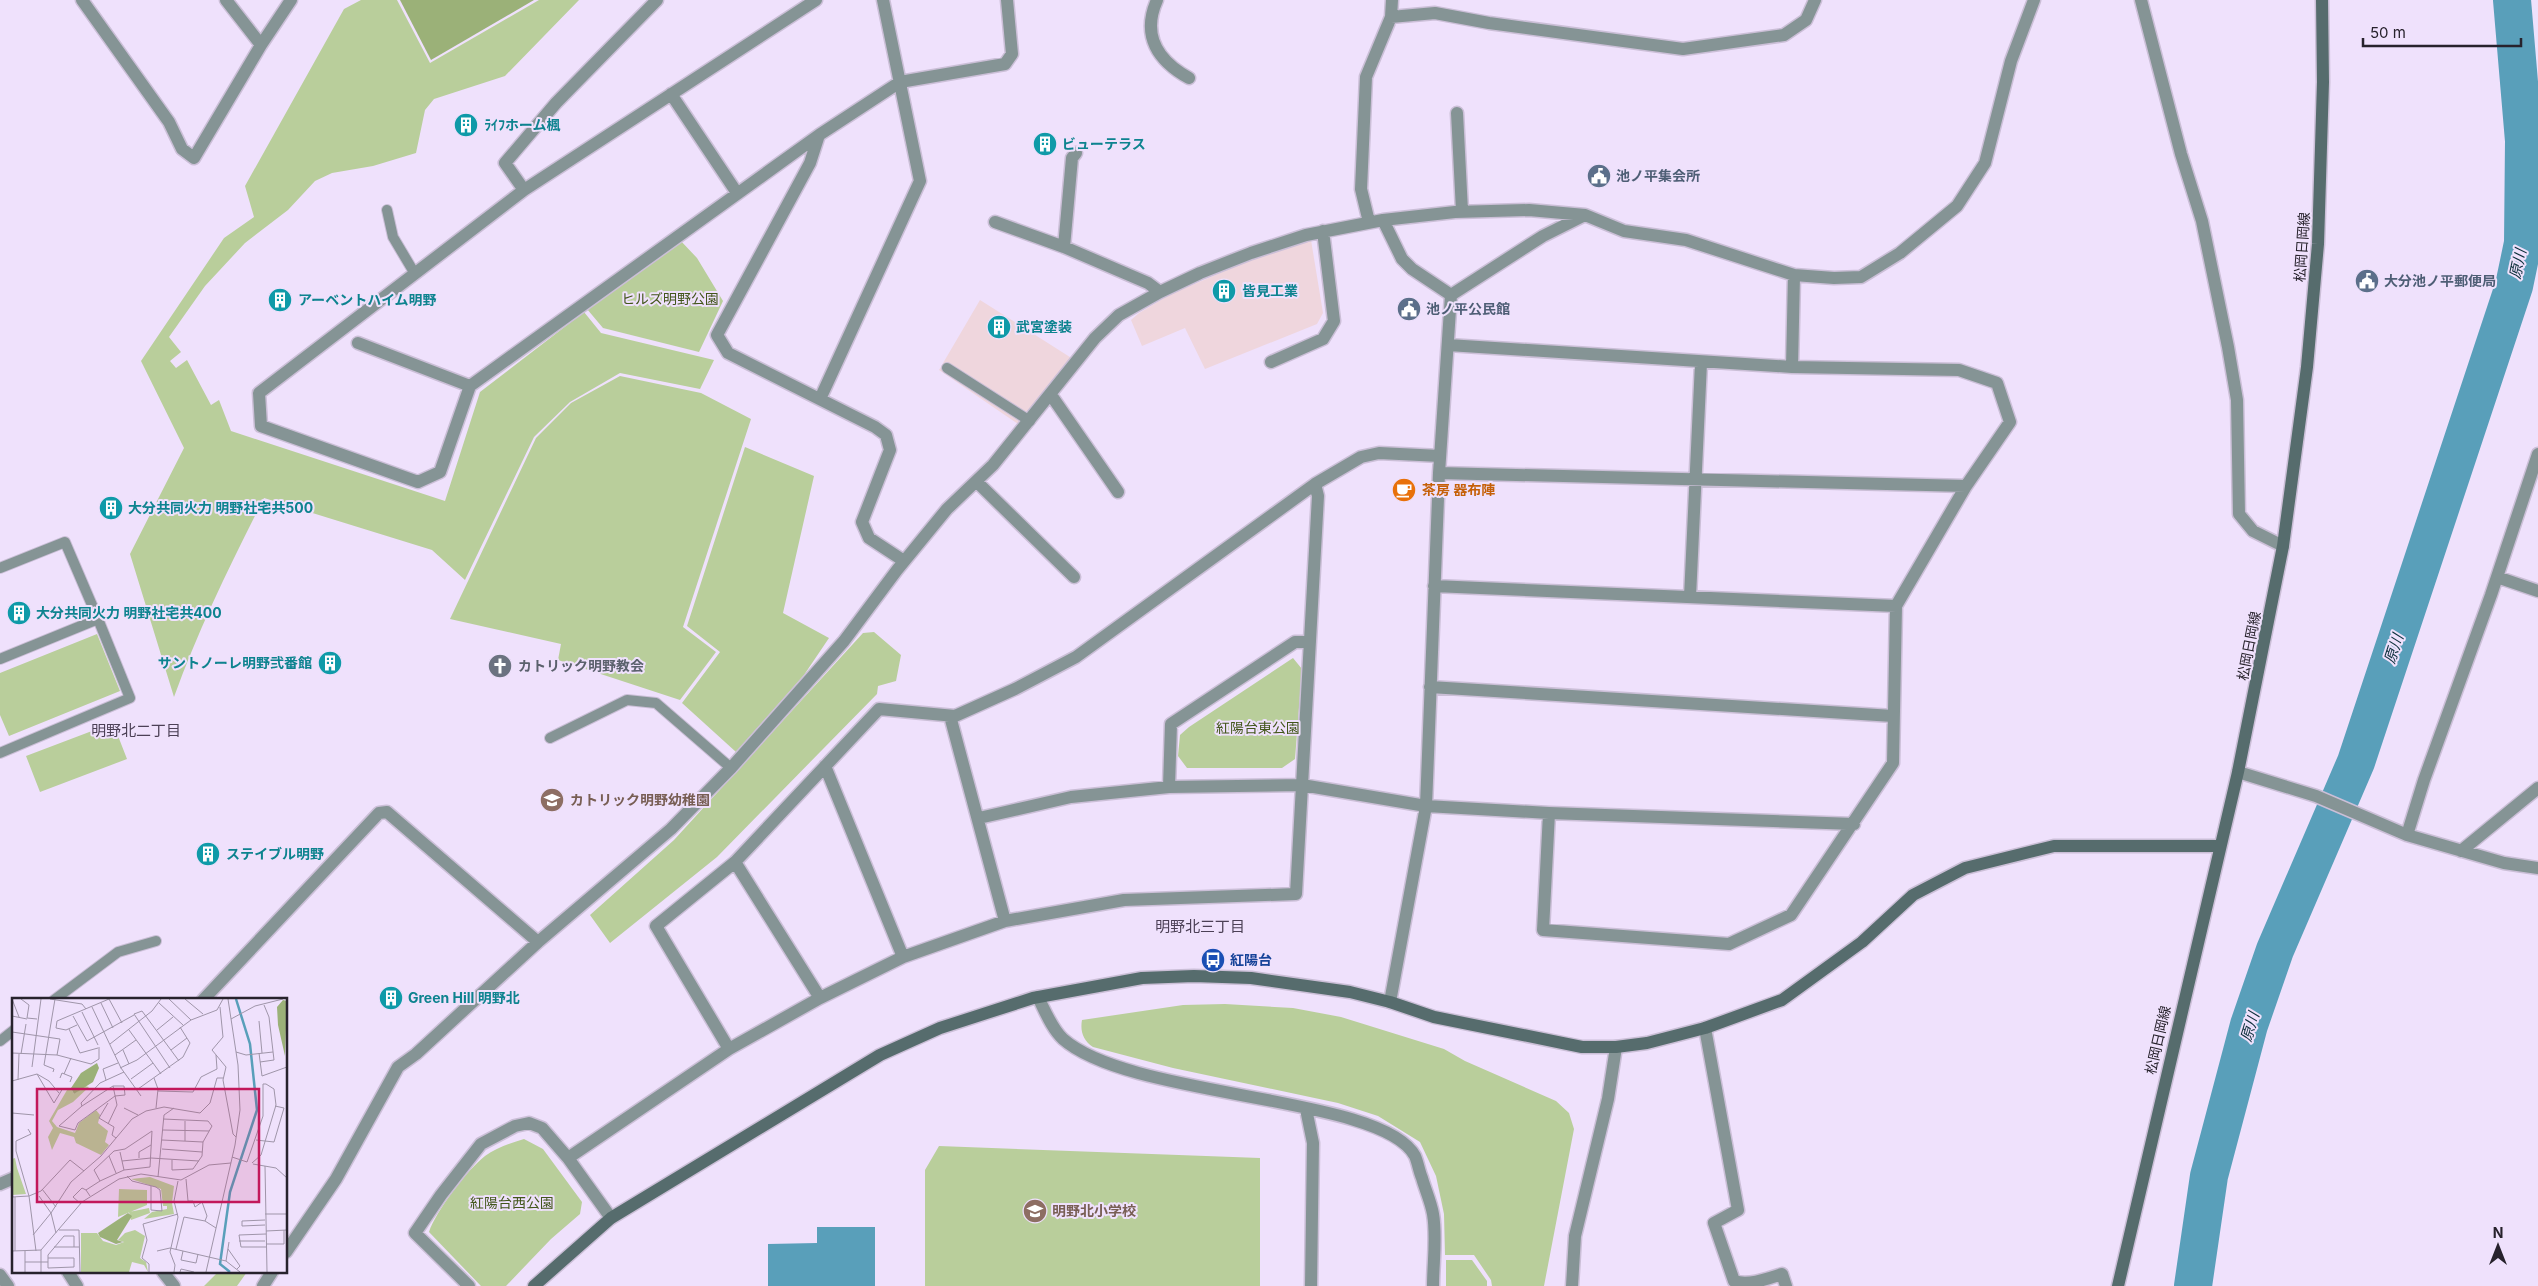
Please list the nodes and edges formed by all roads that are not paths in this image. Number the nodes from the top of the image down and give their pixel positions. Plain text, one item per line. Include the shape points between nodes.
1 (82, 0) edge
2 (226, 0) edge
3 (291, 0) edge
4 (657, 0) edge
5 (816, 0) edge
6 (883, 0) edge
7 (1007, 0) edge
8 (1158, 0) edge
9 (1392, 0) edge
10 (1815, 0) edge
11 (2034, 0) edge
12 (2141, 0) edge
13 (2322, 0) edge
14 (1391, 18) junction
15 (261, 45) junction
16 (1189, 78) dead end
17 (900, 82) junction
18 (671, 94) junction
19 (1458, 113) dead end
20 (819, 135) junction
21 (1076, 153) dead end
22 (524, 190) junction
23 (737, 193) junction
24 (386, 210) dead end
25 (1462, 211) junction
26 (1585, 215) junction
27 (1382, 220) junction
28 (995, 222) dead end
29 (1369, 222) junction
30 (1323, 231) junction
31 (1064, 247) junction
32 (415, 274) junction
33 (1794, 275) junction
34 (1160, 292) junction
35 (1451, 295) junction
36 (358, 343) dead end
37 (1448, 345) junction
38 (1271, 362) dead end
39 (1701, 363) junction
40 (1792, 367) junction
41 (948, 368) dead end
42 (470, 386) junction
43 (1050, 396) junction
44 (820, 399) junction
45 (1030, 420) junction
46 (2538, 454) edge
47 (1440, 456) junction
48 (1439, 473) junction
49 (1696, 479) junction
50 (977, 482) junction
51 (1316, 484) junction
52 (1966, 486) junction
53 (1118, 492) dead end
54 (2283, 546) junction
55 (904, 561) junction
56 (0, 568) edge
57 (1074, 577) dead end
58 (2497, 577) junction
59 (1434, 586) junction
60 (2538, 590) edge
61 (1690, 597) junction
62 (1896, 606) junction
63 (98, 619) junction
64 (1310, 642) junction
65 (0, 659) edge
66 (1430, 687) junction
67 (950, 716) junction
68 (1893, 716) junction
69 (550, 738) dead end
70 (0, 753) edge
71 (825, 766) junction
72 (731, 768) junction
73 (2238, 772) junction
74 (1302, 785) junction
75 (1169, 787) junction
76 (2538, 788) edge
77 (1426, 806) junction
78 (1549, 813) junction
79 (979, 818) junction
80 (1854, 824) junction
81 (2407, 835) junction
82 (2220, 846) junction
83 (2461, 851) junction
84 (735, 862) junction
85 (2538, 868) edge
86 (1005, 921) junction
87 (156, 941) dead end
88 (538, 942) junction
89 (903, 957) junction
90 (1038, 997) junction
91 (57, 998) edge
92 (205, 998) edge
93 (820, 998) junction
94 (1390, 1002) junction
95 (1705, 1028) junction
96 (12, 1032) edge
97 (0, 1041) edge
98 (1616, 1046) junction
99 (729, 1049) junction
100 (1306, 1109) junction
101 (568, 1158) junction
102 (12, 1179) edge
103 (0, 1184) edge
104 (610, 1218) junction
105 (288, 1249) edge
106 (69, 1274) edge
107 (165, 1274) edge
108 (271, 1274) edge
109 (0, 1275) edge
110 (8, 1286) edge
111 (78, 1286) edge
112 (174, 1286) edge
113 (263, 1286) edge
114 (469, 1286) edge
115 (534, 1286) edge
116 (1311, 1286) edge
117 (1433, 1286) edge
118 (1572, 1286) edge
119 (1786, 1286) edge
120 (2118, 1286) edge

1 - 15 street via 169,122 182,149 194,158
2 - 15 street
3 - 15 street
4 - 22 street via 556,103 505,163
5 - 18 street
6 - 17 street
7 - 17 street via 1012,54 1005,64
8 - 16 street via 1151,28 1158,55
9 - 14 street
10 - 14 street via 1806,20 1784,35 1683,49 1435,13
11 - 33 street via 2011,61 1985,163 1957,206 1900,253 1862,277
12 - 54 street via 2202,221 2228,347 2237,400 2239,514 2253,531
13 - 54 street, 松岡日岡線 via 2318,244 2307,367
14 - 29 street via 1366,77 1361,189
17 - 20 street
17 - 44 street via 920,180
18 - 22 street
18 - 23 street
19 - 25 street
20 - 23 street
20 - 44 street via 810,164 717,335 728,353
21 - 31 street via 1072,158
22 - 32 street
23 - 42 street
24 - 32 lane via 393,237
25 - 26 street via 1529,210
25 - 27 street
26 - 33 street via 1624,231 1686,240
26 - 35 street via 1543,236
27 - 29 street
27 - 35 street via 1402,258 1412,269
28 - 31 street
29 - 30 street
30 - 34 street via 1251,253
30 - 38 street via 1334,321 1323,339
31 - 34 street via 1148,283
32 - 42 street via 259,393 261,426 418,482 440,472
33 - 40 street
34 - 43 street via 1119,315 1095,338
35 - 37 street
36 - 42 street
37 - 39 street
37 - 47 street
39 - 40 street
39 - 49 street
40 - 52 street via 1959,370 1997,383 2010,422
41 - 45 lane
43 - 45 street
43 - 53 street
44 - 55 street via 886,435 890,450 862,522 869,538
45 - 50 street
46 - 58 street
47 - 48 street
47 - 51 street via 1379,453 1362,457
48 - 49 street
48 - 59 street
49 - 52 street
49 - 61 street
50 - 55 street via 947,509
50 - 57 street
51 - 64 street
51 - 67 street via 1076,657 1015,689
52 - 62 street
54 - 73 street, 松岡日岡線
55 - 72 street via 844,641
56 - 63 lane via 64,542
58 - 60 street
58 - 81 street
59 - 61 street
59 - 66 street
61 - 62 street
62 - 68 street
63 - 65 lane
63 - 70 lane via 130,698
64 - 74 street
64 - 75 street via 1295,642 1171,724
66 - 68 street
66 - 77 street
67 - 71 street via 879,709
67 - 79 street
68 - 80 street via 1893,763
69 - 72 lane via 627,700 656,703
71 - 84 street
71 - 89 street
72 - 88 street via 671,829
73 - 81 street via 2316,796
73 - 82 street, 松岡日岡線
74 - 75 street
74 - 77 street
74 - 86 street via 1296,894 1124,900
75 - 79 street via 1071,797
76 - 83 street
77 - 78 street
77 - 94 street
78 - 80 street
78 - 80 street via 1543,930 1730,944 1791,915
79 - 86 street
81 - 83 street
82 - 95 street via 2054,846 1965,868 1913,895 1862,942 1782,1000
82 - 120 street, 松岡日岡線
83 - 85 street
84 - 93 street
84 - 99 street via 656,926
86 - 89 street
87 - 91 lane via 118,952
88 - 92 street via 387,812 379,813
88 - 105 street via 398,1067 336,1179
89 - 93 street
90 - 94 street via 1142,978 1194,976 1306,984
90 - 100 street via 1062,1039 1085,1054 1142,1074
90 - 104 street via 940,1028 880,1055
93 - 99 street
94 - 98 street via 1434,1017 1551,1042 1582,1047
95 - 98 street via 1647,1043
95 - 119 street via 1738,1210 1714,1223 1726,1263 1734,1281 1740,1284 1748,1285 1782,1274
96 - 97 lane
98 - 118 street via 1608,1099 1575,1236
99 - 101 street
100 - 116 street via 1313,1143
100 - 117 street via 1368,1124 1399,1141 1414,1155 1433,1214
101 - 104 street
101 - 114 street via 542,1128 529,1123 515,1126 481,1144 468,1160 415,1233
102 - 103 street
104 - 115 street
106 - 111 street
107 - 112 street
108 - 113 street
109 - 110 street

